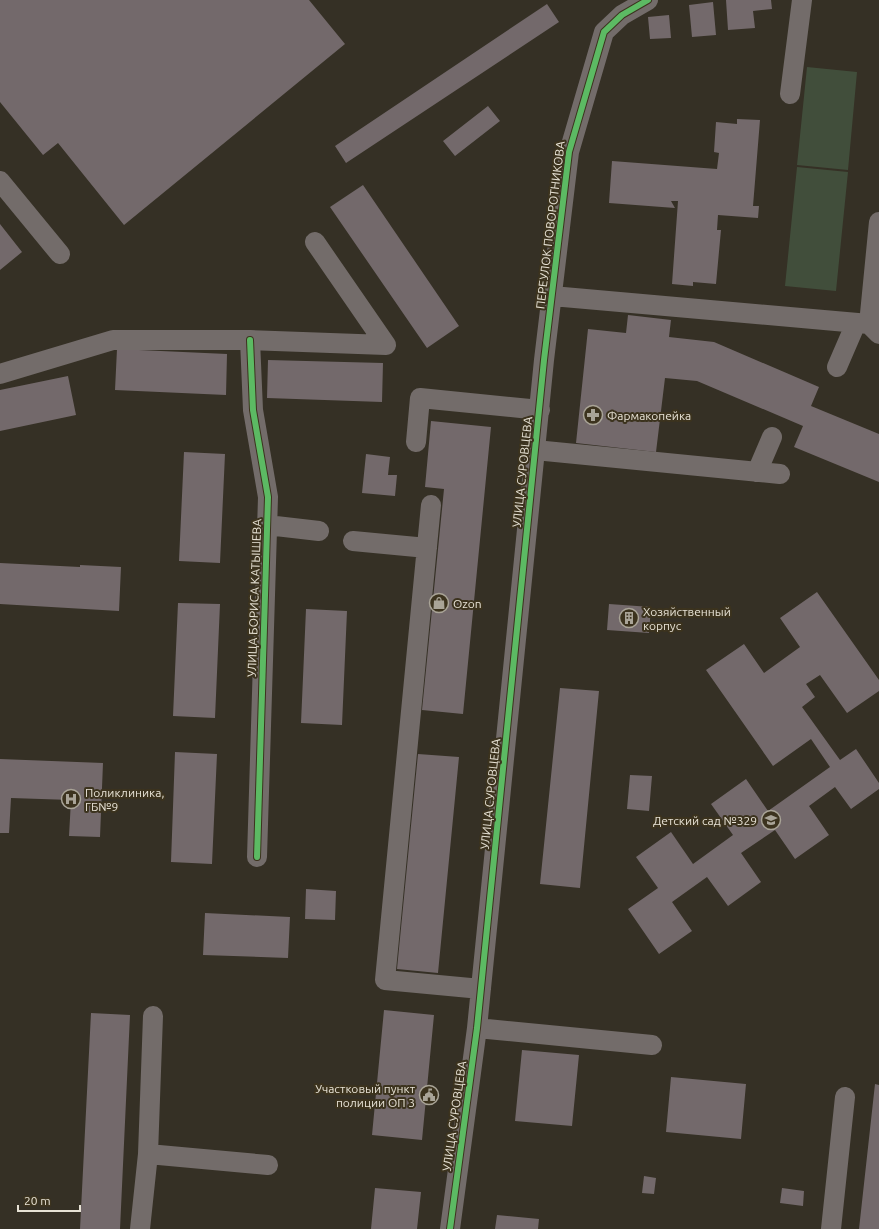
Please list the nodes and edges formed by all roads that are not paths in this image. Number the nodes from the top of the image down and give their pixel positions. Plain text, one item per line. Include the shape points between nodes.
1 (648, 0) edge
2 (802, 0) edge
3 (790, 94) dead end
4 (0, 181) edge
5 (879, 222) edge
6 (314, 242) dead end
7 (60, 254) dead end
8 (552, 296) junction
9 (868, 327) edge
10 (250, 340) junction
11 (544, 360) joint
12 (838, 367) dead end
13 (0, 374) edge
14 (540, 410) junction
15 (772, 437) dead end
16 (416, 442) dead end
17 (535, 450) junction
18 (757, 472) junction
19 (780, 474) dead end
20 (431, 505) dead end
21 (267, 525) junction
22 (319, 531) dead end
23 (353, 541) dead end
24 (427, 548) junction
25 (257, 857) dead end
26 (481, 989) junction
27 (152, 1016) dead end
28 (478, 1028) junction
29 (652, 1045) dead end
30 (845, 1097) dead end
31 (148, 1154) junction
32 (268, 1166) dead end
33 (140, 1229) edge
34 (450, 1229) edge
35 (831, 1229) edge

1 - 8 street, ПЕРЕУЛОК ПОВОРОТНИКОВА via 622,15 604,32 569,152
2 - 3 street
4 - 7 street
5 - 9 street
6 - 10 street via 386,345
8 - 9 street
8 - 11 street, ПЕРЕУЛОК ПОВОРОТНИКОВА
9 - 12 street
10 - 13 street via 113,340
10 - 21 street, УЛИЦА БОРИСА КАТЫШЕВА via 253,410 268,497
11 - 14 street, УЛИЦА СУРОВЦЕВА
14 - 16 street via 420,398
14 - 17 street, УЛИЦА СУРОВЦЕВА
15 - 18 street
17 - 18 street
17 - 26 street, УЛИЦА СУРОВЦЕВА
18 - 19 street
20 - 24 street
21 - 22 street
21 - 25 street, УЛИЦА БОРИСА КАТЫШЕВА
23 - 24 street
24 - 26 street via 385,980
26 - 28 street, УЛИЦА СУРОВЦЕВА
27 - 31 street
28 - 29 street
28 - 34 street, УЛИЦА СУРОВЦЕВА
30 - 35 street
31 - 32 street
31 - 33 street

